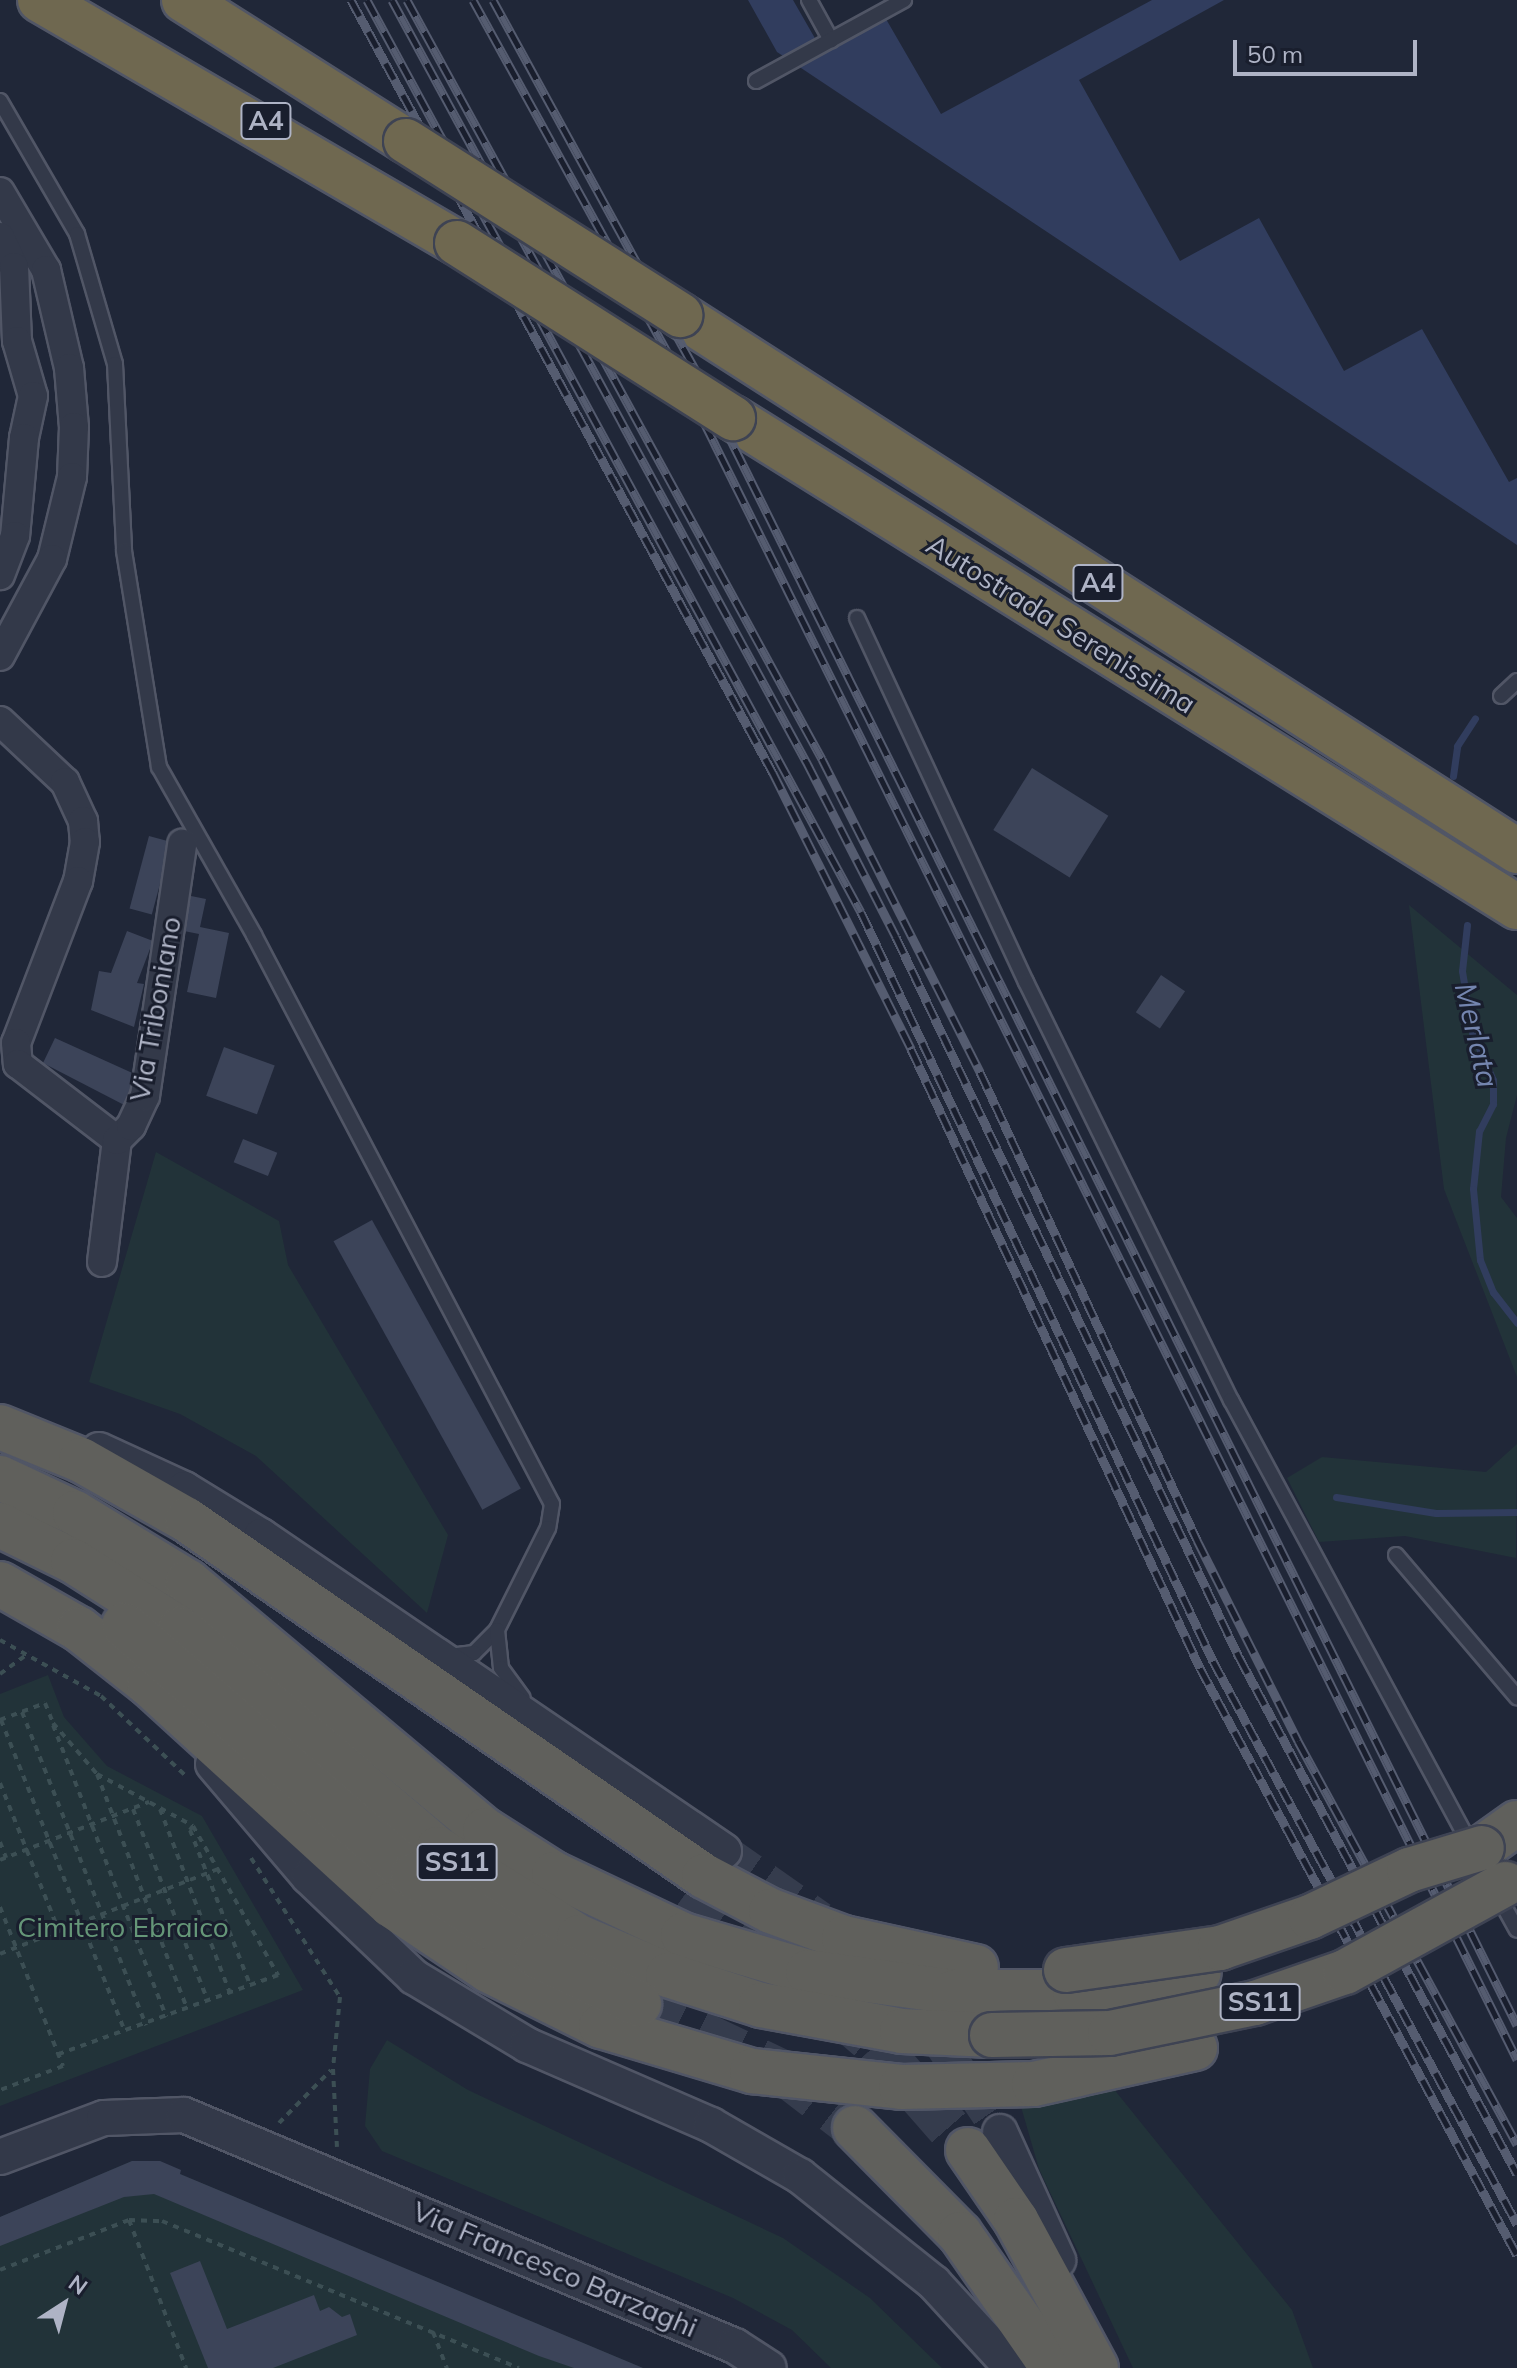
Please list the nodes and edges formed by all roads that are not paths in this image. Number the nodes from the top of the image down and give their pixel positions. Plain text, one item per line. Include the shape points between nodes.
1 (40, 0) edge
2 (184, 0) edge
3 (809, 0) edge
4 (904, 0) edge
5 (80, 13) edge
6 (831, 40) junction
7 (756, 81) dead end
8 (0, 101) edge
9 (0, 192) edge
10 (0, 237) edge
11 (11, 353) edge
12 (30, 415) junction
13 (0, 447) edge
14 (0, 476) edge
15 (18, 519) junction
16 (0, 575) edge
17 (857, 618) dead end
18 (0, 656) edge
19 (1517, 681) edge
20 (1501, 696) dead end
21 (0, 721) edge
22 (1389, 830) junction
23 (182, 844) dead end
24 (1517, 851) edge
25 (1517, 907) edge
26 (1517, 924) edge
27 (117, 1140) junction
28 (102, 1262) dead end
29 (0, 1414) edge
30 (0, 1427) edge
31 (0, 1463) edge
32 (0, 1478) edge
33 (0, 1525) edge
34 (0, 1547) edge
35 (1396, 1555) dead end
36 (0, 1584) edge
37 (0, 1597) edge
38 (497, 1630) junction
39 (432, 1649) junction
40 (1517, 1697) edge
41 (611, 1775) junction
42 (724, 1851) tunnel mouth
43 (1498, 1861) edge
44 (683, 1897) tunnel mouth
45 (1517, 1930) edge
46 (639, 2004) tunnel mouth
47 (855, 2128) tunnel mouth
48 (984, 2141) tunnel mouth
49 (0, 2157) edge
50 (769, 2368) edge
51 (1012, 2368) edge
52 (1053, 2368) edge
53 (1098, 2368) edge

1 - 5 highway, A4
2 - 24 highway, A4, bridge
3 - 6 lane
4 - 6 lane
5 - 22 highway, Autostrada Serenissima / A4, bridge via 457,243
6 - 7 lane
8 - 38 lane via 77,234 115,364 124,551 159,767 254,935 552,1504 548,1528
9 - 18 street via 46,270 69,368 74,427 72,477 52,559
10 - 11 street via 14,267
11 - 12 street via 30,378
12 - 13 street via 22,431
12 - 15 street via 22,449
14 - 15 street via 17,505
15 - 16 street
17 - 43 lane via 1026,982 1231,1400
19 - 20 lane
21 - 27 street via 65,782 83,821 85,842 78,881 15,1052 26,1073
22 - 25 highway, A4
22 - 26 highway
23 - 27 street, Via Triboniano via 145,1096 131,1126
27 - 28 street, Via Triboniano
29 - 39 street via 184,1489
30 - 43 highway, bridge via 81,1460 187,1520 704,1876 807,1926 888,1951 964,1966 1030,1970 1167,1959 1265,1934 1409,1870
31 - 44 highway via 80,1495 173,1548
32 - 43 highway, SS11, bridge via 75,1513 188,1582 449,1802 554,1874 669,1929 768,1963 854,1981 954,1992 1099,1990 1249,1960
33 - 43 highway, SS11, bridge via 73,1561 180,1629 438,1849 579,1937 668,1975 761,2005 876,2028 992,2035 1110,2033 1255,2003 1345,1972 1467,1910
34 - 46 highway via 67,1584 138,1636 317,1797 451,1903 538,1956
35 - 40 lane
36 - 43 highway, bridge via 54,1613 127,1666 391,1905 526,1991 640,2041 783,2076 901,2087 1034,2084 1195,2048 1350,1990 1438,1945
37 - 51 street via 105,1665 179,1729 317,1887 414,1977 527,2045 711,2125 800,2176 934,2283
38 - 39 lane via 462,1657
38 - 41 lane via 507,1679
39 - 41 street
41 - 42 street
43 - 45 lane
47 - 52 highway via 960,2234
48 - 53 highway via 1032,2247
49 - 50 street, Via Francesco Barzaghi via 127,2113 184,2115 735,2346

